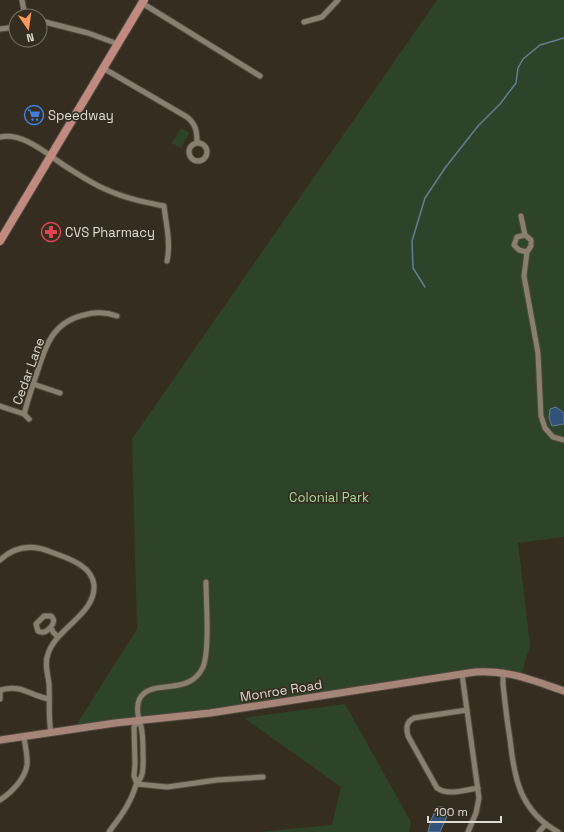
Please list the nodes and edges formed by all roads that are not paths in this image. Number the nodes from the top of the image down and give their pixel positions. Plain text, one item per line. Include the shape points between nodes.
1 (338, 0) edge
2 (143, 1) edge
3 (304, 22) dead end
4 (48, 23) edge
5 (118, 44) junction
6 (103, 68) junction
7 (260, 76) dead end
8 (0, 138) edge
9 (197, 142) dead end
10 (51, 156) junction
11 (521, 216) dead end
12 (525, 235) junction
13 (0, 241) edge
14 (527, 252) junction
15 (167, 261) dead end
16 (117, 316) dead end
17 (33, 384) junction
18 (60, 393) dead end
19 (0, 406) edge
20 (24, 414) junction
21 (29, 419) dead end
22 (564, 440) edge
23 (0, 560) edge
24 (206, 582) dead end
25 (51, 627) dead end
26 (58, 637) junction
27 (502, 672) junction
28 (462, 674) junction
29 (0, 691) edge
30 (564, 691) edge
31 (0, 699) edge
32 (48, 699) junction
33 (467, 710) junction
34 (138, 721) junction
35 (51, 733) junction
36 (24, 737) junction
37 (0, 740) edge
38 (263, 777) dead end
39 (137, 784) junction
40 (478, 788) junction
41 (0, 800) edge
42 (546, 824) junction
43 (109, 832) edge
44 (468, 832) edge
45 (539, 832) edge
46 (558, 832) edge

1 - 3 street via 322,17
2 - 5 main road
2 - 7 street
4 - 5 street
5 - 6 main road
6 - 9 street via 187,117 196,129
6 - 10 main road
8 - 10 street via 9,136 19,139
10 - 13 main road
10 - 15 street via 105,189 164,206 169,254
11 - 12 street
12 - 14 street via 531,240
12 - 14 street via 517,238 514,245 519,250
14 - 22 street via 524,276 538,354 541,416 545,428 554,437
16 - 17 street, Cedar Lane via 104,313 89,314 65,323 46,345
17 - 18 street
17 - 20 street, Cedar Lane
19 - 20 street
20 - 21 street
23 - 26 street via 17,549 34,547 75,562 90,572 94,589 91,602
24 - 34 street via 206,652 203,666 198,675 189,682 154,689 143,694 138,704
25 - 26 street
26 - 32 street via 51,646 46,660
27 - 28 street, Monroe Road
27 - 30 street, Monroe Road
27 - 42 street via 518,785 527,804
28 - 33 street
28 - 34 street, Monroe Road via 210,713
29 - 31 street
29 - 32 street via 18,688
32 - 35 street
33 - 40 street
33 - 40 street via 414,718 409,720 407,730 437,788 449,792
34 - 35 street, Monroe Road
34 - 39 street via 134,727 134,776
34 - 39 street via 141,727 143,763 142,777
35 - 36 street, Monroe Road
36 - 37 street, Monroe Road
36 - 41 street via 27,764 25,770 16,786
38 - 39 street via 167,787
39 - 43 street via 130,801
40 - 44 street via 476,813
42 - 45 street
42 - 46 street

